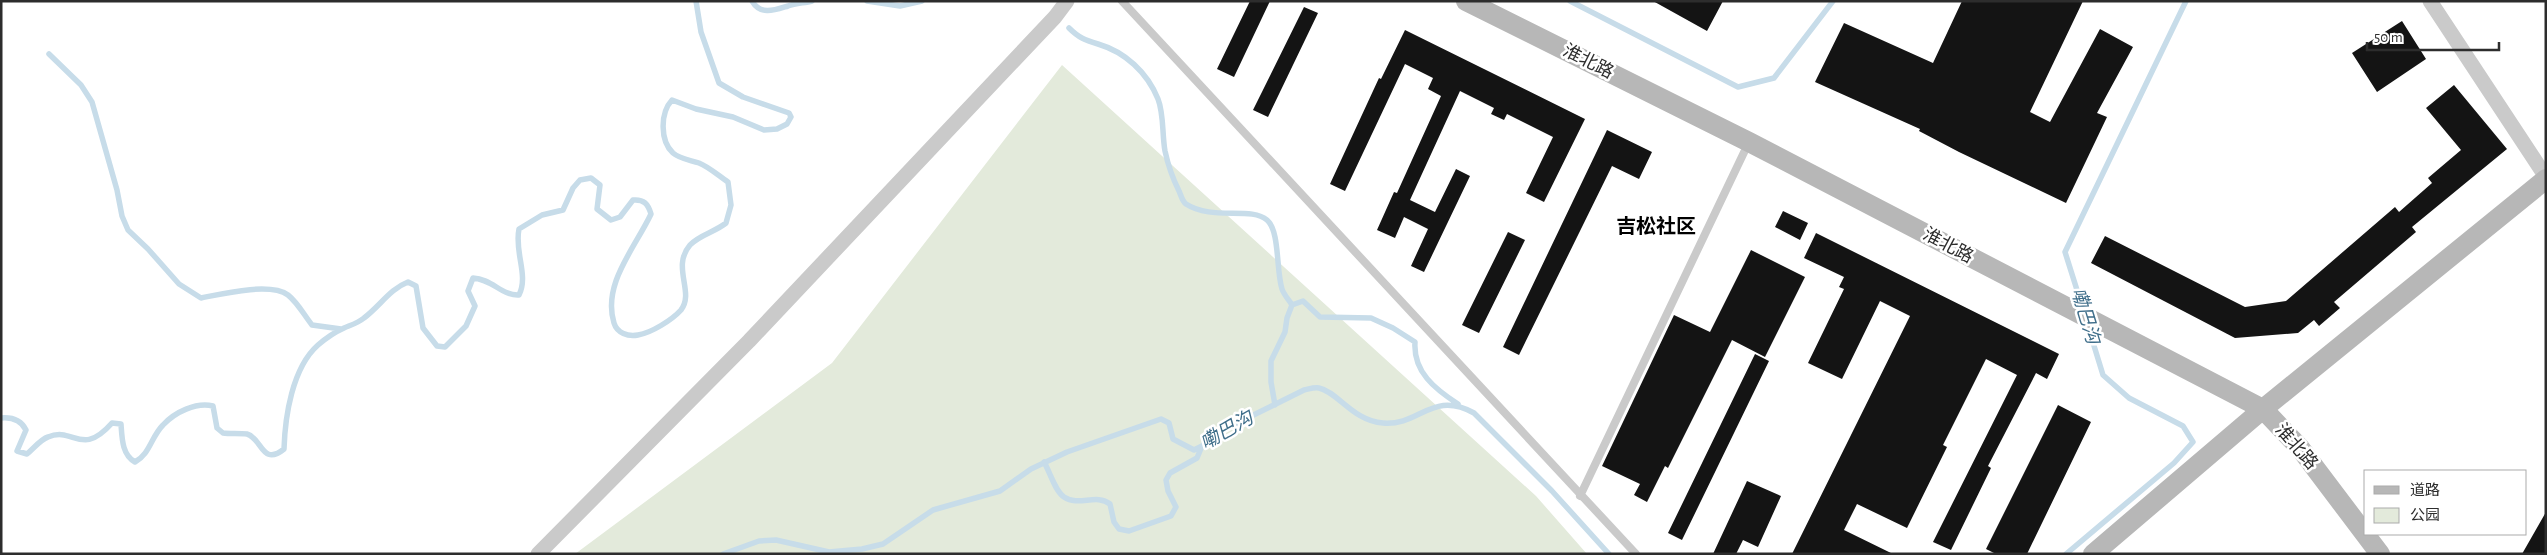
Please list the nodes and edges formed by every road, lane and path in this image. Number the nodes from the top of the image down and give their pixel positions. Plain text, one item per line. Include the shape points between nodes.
1 (1067, 1) edge
2 (1122, 1) edge
3 (1466, 1) edge
4 (2430, 1) edge
5 (1749, 142) junction
6 (2546, 178) edge
7 (2263, 409) junction
8 (1580, 496) junction
9 (2364, 533) edge
10 (2366, 535) edge
11 (538, 554) edge
12 (1636, 554) edge
13 (2093, 554) edge
14 (2380, 554) edge

1 - 11 street via 749,341
2 - 8 lane
3 - 5 street, 淮北路
4 - 6 street
5 - 7 street, 淮北路
5 - 8 lane
6 - 7 street
7 - 9 street, 淮北路 via 2300,448
7 - 13 street
8 - 12 lane
10 - 14 street, 淮北路

